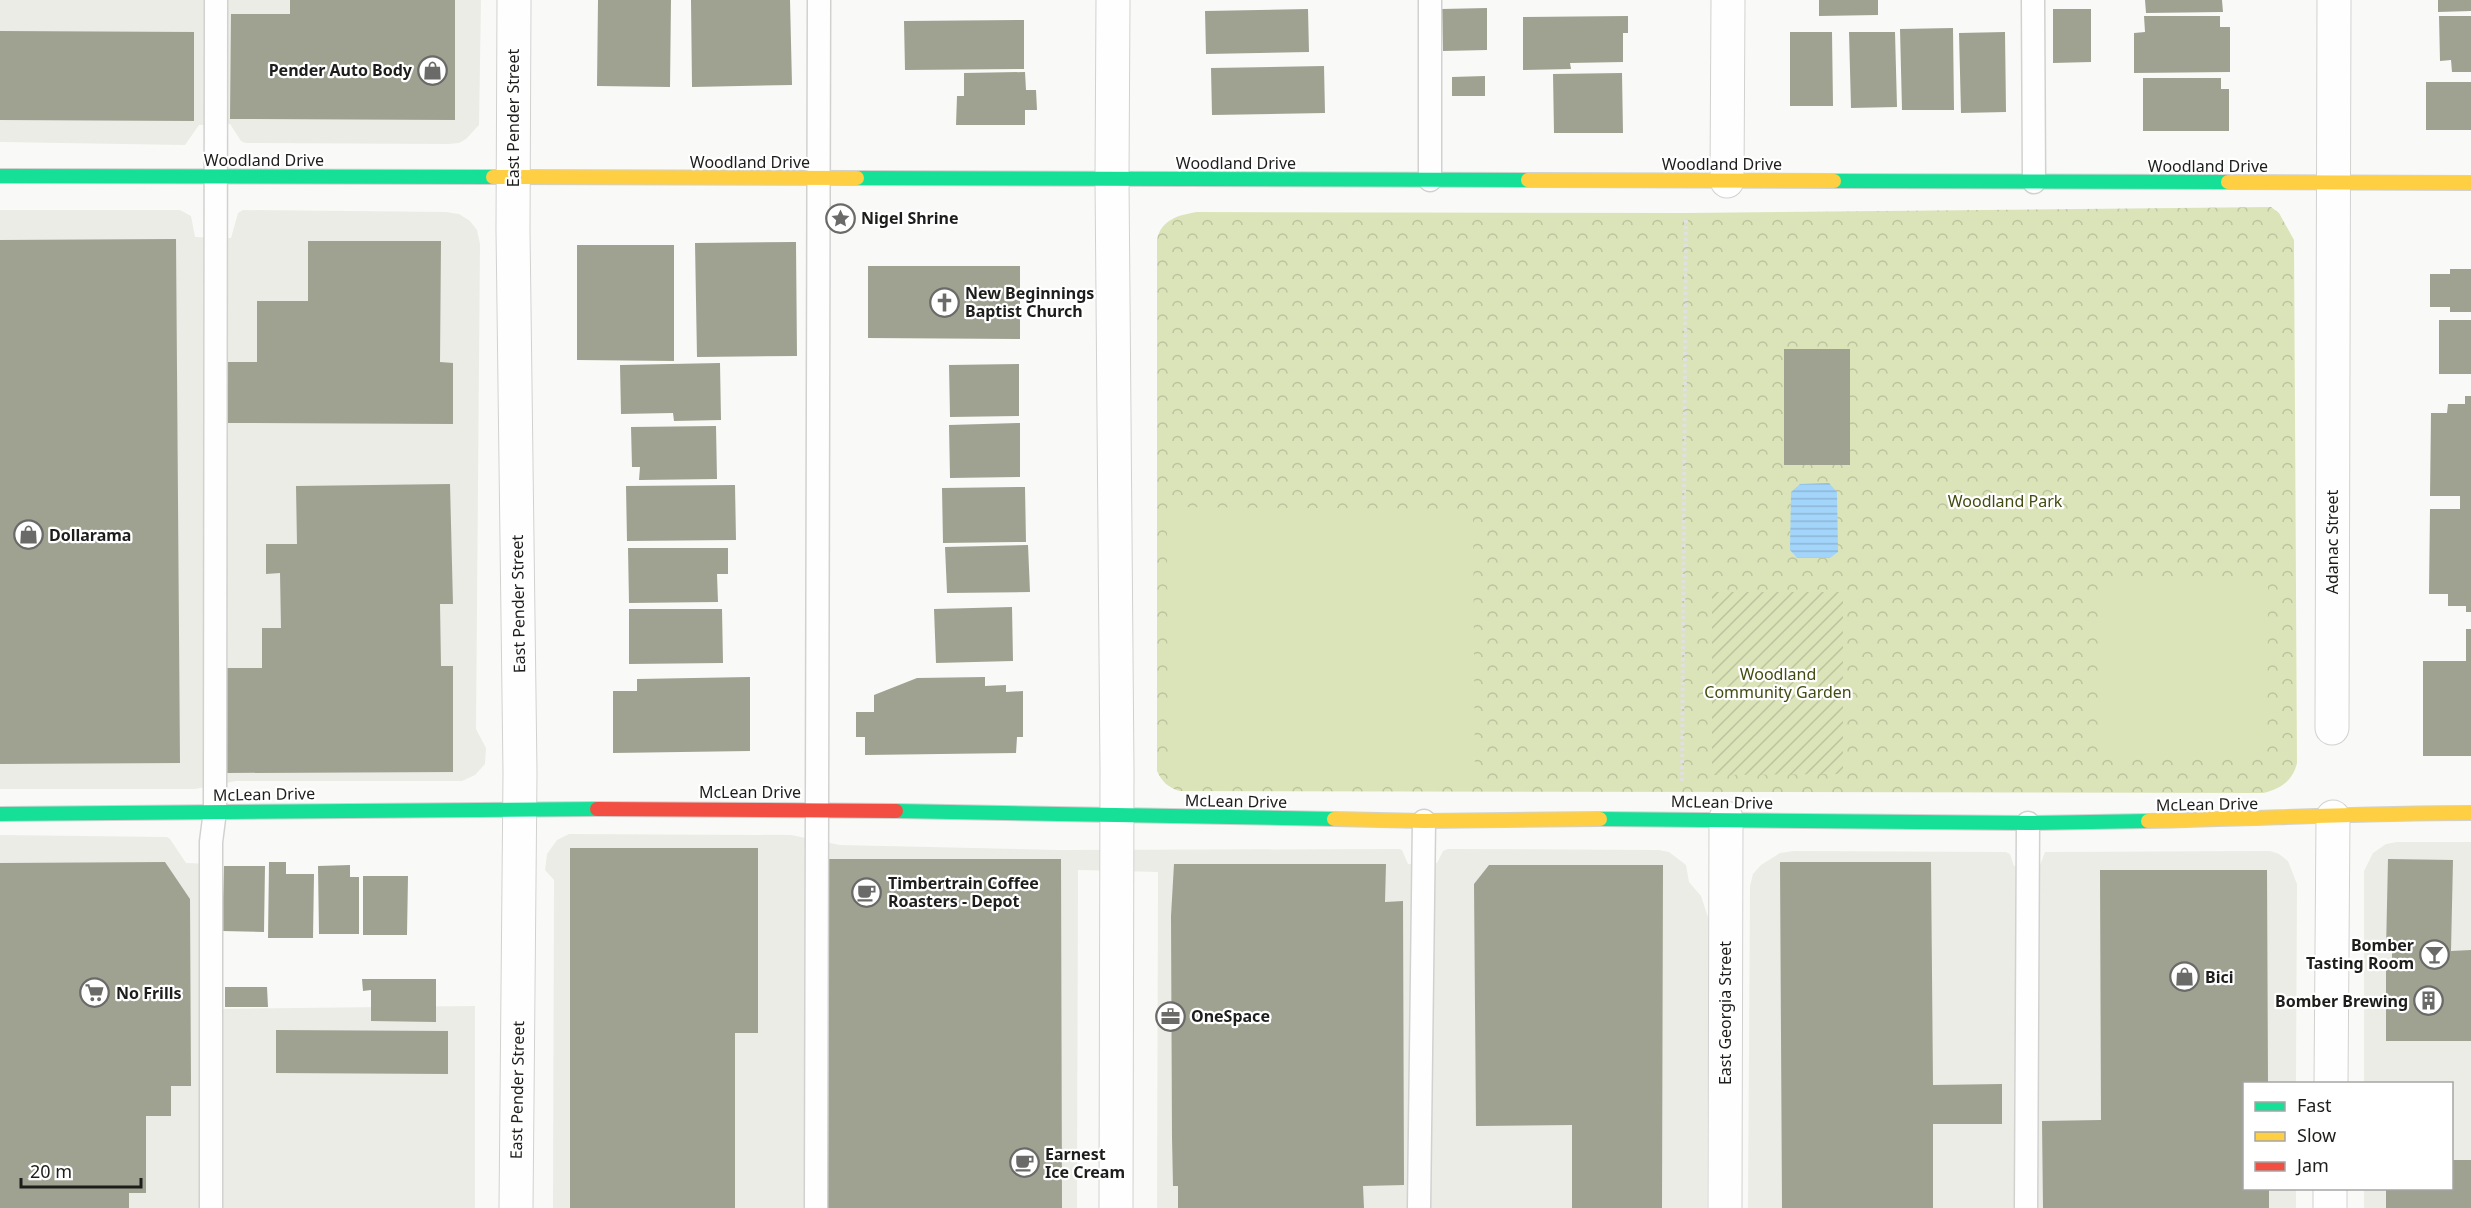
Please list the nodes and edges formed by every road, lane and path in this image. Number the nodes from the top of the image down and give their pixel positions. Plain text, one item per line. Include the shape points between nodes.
1 (216, 0) edge
2 (513, 0) edge
3 (819, 0) edge
4 (1113, 0) edge
5 (1430, 0) edge
6 (1728, 0) edge
7 (2033, 0) edge
8 (2334, 0) edge
9 (0, 176) edge
10 (216, 177) junction
11 (513, 177) junction
12 (818, 178) junction
13 (1112, 179) junction
14 (1430, 180) junction
15 (1727, 181) junction
16 (2034, 182) junction
17 (2333, 183) junction
18 (2471, 183) edge
19 (1686, 213) dead end
20 (2332, 728) dead end
21 (1682, 791) dead end
22 (520, 808) junction
23 (816, 809) junction
24 (215, 811) junction
25 (2471, 813) edge
26 (0, 814) edge
27 (1117, 815) junction
28 (2332, 817) junction
29 (1726, 818) junction
30 (1424, 821) junction
31 (2028, 823) junction
32 (2331, 1082) edge
33 (2330, 1190) edge
34 (211, 1208) edge
35 (516, 1208) edge
36 (816, 1208) edge
37 (1116, 1208) edge
38 (1419, 1208) edge
39 (1725, 1208) edge
40 (2026, 1208) edge
41 (2330, 1208) edge

1 - 10 lane
2 - 11 street, East Pender Street
3 - 12 lane
4 - 13 street
5 - 14 lane
6 - 15 street
7 - 16 lane
8 - 17 street, Adanac Street
9 - 10 street, Woodland Drive
10 - 11 street, Woodland Drive
10 - 24 lane
11 - 12 street, Woodland Drive
11 - 22 street, East Pender Street
12 - 13 street, Woodland Drive
12 - 23 lane
13 - 14 street, Woodland Drive
13 - 27 street
14 - 15 street, Woodland Drive
15 - 16 street, Woodland Drive
16 - 17 street, Woodland Drive
17 - 18 street, Woodland Drive
17 - 20 street, Adanac Street
19 - 21 path
22 - 23 street, McLean Drive
22 - 24 street, McLean Drive
22 - 35 street, East Pender Street
23 - 27 street, McLean Drive
23 - 36 lane
24 - 26 street, McLean Drive
24 - 34 lane via 211,842
25 - 28 street, McLean Drive
27 - 30 street, McLean Drive
27 - 37 street
28 - 31 street, McLean Drive
28 - 32 street
29 - 30 street, McLean Drive
29 - 31 street, McLean Drive
29 - 39 street, East Georgia Street
30 - 38 lane
31 - 40 lane
33 - 41 street

